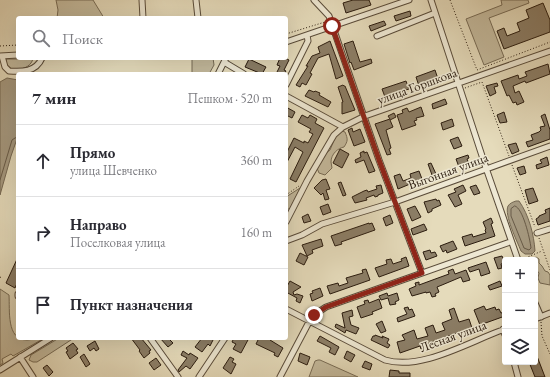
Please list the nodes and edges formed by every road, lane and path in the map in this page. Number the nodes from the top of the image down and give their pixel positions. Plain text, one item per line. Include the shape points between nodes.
1 (142, 0) edge
2 (196, 0) edge
3 (314, 0) edge
4 (410, 0) edge
5 (431, 0) edge
6 (450, 0) edge
7 (435, 13) junction
8 (143, 16) edge
9 (198, 16) edge
10 (331, 23) junction
11 (288, 34) edge
12 (307, 35) junction
13 (377, 36) dead end
14 (288, 41) edge
15 (550, 42) edge
16 (16, 44) edge
17 (0, 46) edge
18 (550, 50) edge
19 (16, 55) edge
20 (1, 56) edge
21 (40, 60) edge
22 (225, 60) edge
23 (24, 72) edge
24 (24, 72) edge
25 (219, 72) edge
26 (241, 72) edge
27 (288, 80) edge
28 (458, 83) junction
29 (460, 90) junction
30 (288, 97) edge
31 (365, 116) junction
32 (342, 127) junction
33 (550, 146) edge
34 (510, 160) junction
35 (486, 168) junction
36 (307, 181) junction
37 (288, 194) edge
38 (395, 202) junction
39 (288, 212) edge
40 (550, 229) edge
41 (537, 233) junction
42 (288, 240) edge
43 (510, 242) junction
44 (543, 250) junction
45 (517, 257) edge
46 (528, 257) edge
47 (550, 270) edge
48 (422, 273) junction
49 (538, 310) edge
50 (288, 311) edge
51 (550, 314) edge
52 (541, 317) junction
53 (538, 318) edge
54 (308, 322) junction
55 (502, 330) edge
56 (46, 340) edge
57 (151, 340) edge
58 (224, 340) edge
59 (550, 354) edge
60 (20, 357) junction
61 (515, 365) edge
62 (0, 370) edge
63 (33, 377) edge
64 (178, 377) edge
65 (199, 377) edge
66 (280, 377) edge
67 (518, 377) edge

1 - 8 street
2 - 9 street
3 - 10 street via 329,16
4 - 10 street
5 - 7 street
6 - 15 path via 477,70
7 - 13 street
7 - 28 street
10 - 11 path
10 - 12 street
10 - 31 street
12 - 14 street
12 - 27 street via 308,41
16 - 17 path
18 - 28 street, улица Горшкова
19 - 20 street
20 - 23 street via 9,71
21 - 24 street via 35,67
22 - 25 street
22 - 26 street
28 - 29 street
28 - 31 street, улица Горшкова
29 - 34 path via 482,82
29 - 35 street
30 - 32 street
31 - 32 street, улица Горшкова
31 - 38 street
32 - 36 street, улица Горшкова via 334,135
33 - 34 street, Выгонная улица
34 - 35 street, Выгонная улица
34 - 41 path
35 - 38 street, Выгонная улица
35 - 43 street
36 - 37 path
36 - 39 street, улица Горшкова
38 - 42 street, Выгонная улица via 322,224
38 - 48 street
40 - 41 street
41 - 44 path
43 - 45 street
43 - 48 street
44 - 46 path
44 - 47 path
48 - 54 street via 326,307
49 - 52 street
50 - 54 street, Лесная улица
51 - 52 street
52 - 53 street
52 - 59 path via 542,336
54 - 55 street, Лесная улица via 395,363 418,361 442,354
54 - 66 street
56 - 60 street
57 - 64 street
58 - 65 street
60 - 62 street
60 - 63 street
61 - 67 street

